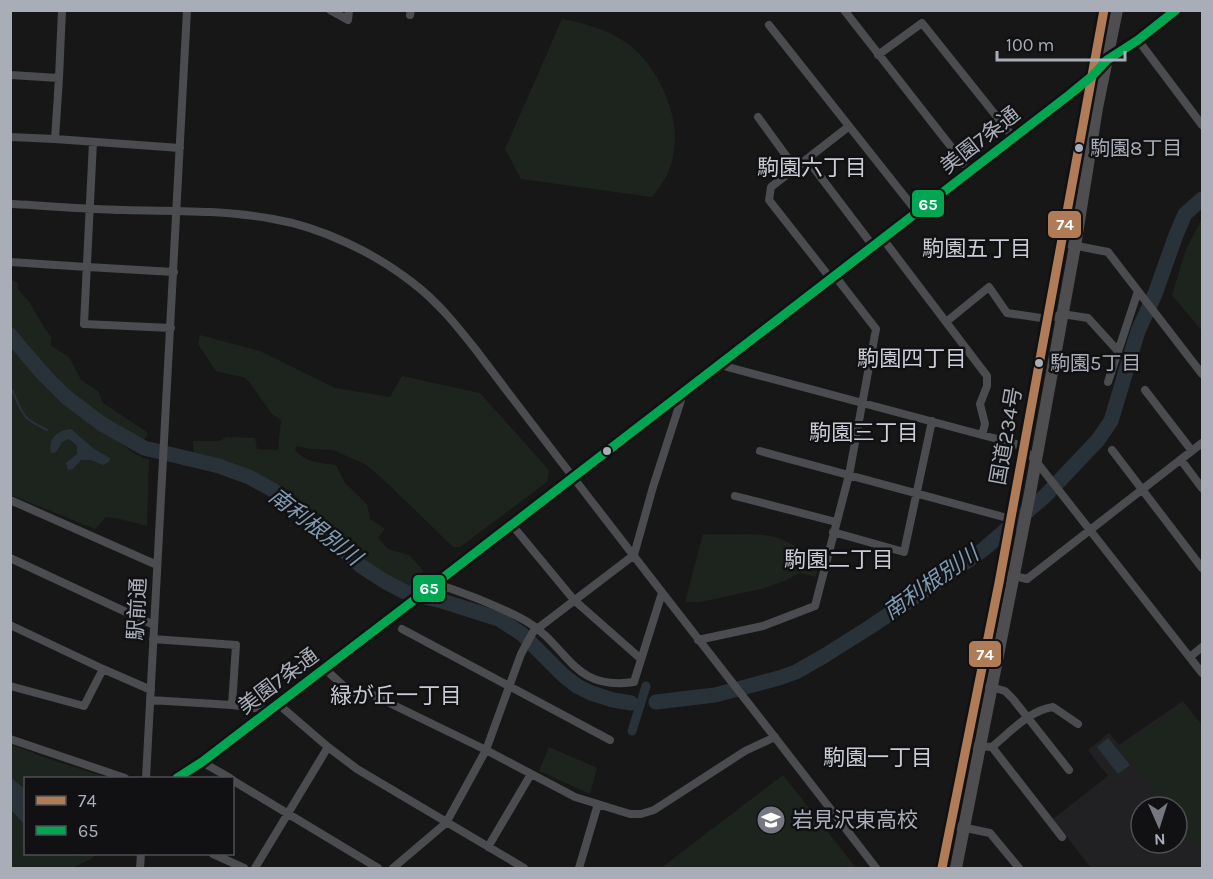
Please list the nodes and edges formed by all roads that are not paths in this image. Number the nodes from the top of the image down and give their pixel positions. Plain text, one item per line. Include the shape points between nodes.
1 (62, 10) edge
2 (188, 10) edge
3 (330, 10) edge
4 (350, 10) edge
5 (844, 10) edge
6 (1104, 10) edge
7 (1117, 10) edge
8 (1176, 10) edge
9 (769, 24) dead end
10 (1138, 40) junction
11 (878, 55) junction
12 (1107, 60) junction
13 (10, 75) edge
14 (1091, 77) junction
15 (58, 78) junction
16 (758, 117) dead end
17 (1203, 125) edge
18 (848, 127) junction
19 (10, 137) edge
20 (1013, 137) junction
21 (55, 139) junction
22 (93, 142) junction
23 (180, 148) junction
24 (807, 159) junction
25 (795, 168) junction
26 (970, 171) junction
27 (12, 204) dead end
28 (90, 209) junction
29 (177, 212) junction
30 (917, 212) junction
31 (883, 239) junction
32 (1068, 244) junction
33 (873, 246) junction
34 (10, 262) edge
35 (87, 267) junction
36 (174, 272) junction
37 (833, 277) junction
38 (1140, 293) junction
39 (1062, 314) junction
40 (1048, 319) junction
41 (946, 322) junction
42 (171, 328) junction
43 (1118, 351) junction
44 (720, 365) junction
45 (1203, 374) edge
46 (1108, 382) dead end
47 (1145, 390) dead end
48 (683, 394) junction
49 (861, 402) junction
50 (932, 421) junction
51 (982, 435) junction
52 (1203, 442) edge
53 (1024, 449) junction
54 (1112, 450) dead end
55 (760, 451) dead end
56 (1192, 451) junction
57 (1181, 459) junction
58 (1035, 460) junction
59 (849, 475) junction
60 (573, 477) junction
61 (1203, 488) edge
62 (1141, 490) junction
63 (916, 493) junction
64 (735, 496) dead end
65 (10, 500) edge
66 (1012, 513) junction
67 (836, 522) junction
68 (512, 525) junction
69 (1090, 530) junction
70 (833, 532) junction
71 (634, 555) junction
72 (10, 558) edge
73 (157, 566) junction
74 (1203, 568) edge
75 (1001, 572) junction
76 (1014, 575) junction
77 (432, 586) junction
78 (662, 593) junction
79 (574, 600) junction
80 (10, 625) edge
81 (154, 625) junction
82 (402, 629) dead end
83 (535, 630) junction
84 (153, 639) junction
85 (698, 640) junction
86 (1203, 647) edge
87 (1190, 657) junction
88 (641, 659) junction
89 (324, 668) junction
90 (103, 669) junction
91 (1203, 673) edge
92 (979, 684) junction
93 (10, 686) edge
94 (508, 686) junction
95 (992, 687) junction
96 (151, 690) junction
97 (150, 700) junction
98 (278, 704) junction
99 (232, 705) junction
100 (270, 710) junction
101 (1027, 718) junction
102 (1078, 724) dead end
103 (775, 737) junction
104 (10, 739) edge
105 (610, 740) dead end
106 (967, 744) junction
107 (328, 747) junction
108 (986, 747) junction
109 (486, 750) junction
110 (202, 762) junction
111 (1069, 770) dead end
112 (531, 774) junction
113 (122, 777) edge
114 (146, 777) edge
115 (179, 777) edge
116 (228, 777) edge
117 (234, 781) edge
118 (598, 804) junction
119 (287, 813) junction
120 (446, 823) junction
121 (951, 825) junction
122 (964, 827) junction
123 (1062, 837) dead end
124 (488, 848) junction
125 (215, 855) edge
126 (244, 868) edge
127 (255, 868) edge
128 (378, 868) edge
129 (393, 868) edge
130 (524, 868) edge
131 (579, 868) edge
132 (876, 868) edge
133 (942, 868) edge
134 (956, 868) edge
135 (1019, 868) edge

1 - 15 street
2 - 23 street, 駅前通
3 - 4 street via 348,20
5 - 11 street
6 - 14 highway, 国道234号
7 - 12 highway, 国道234号
8 - 10 street, 美園7条通
9 - 18 street
10 - 12 street, 美園7条通
10 - 17 street
11 - 20 street via 922,22
11 - 26 street
12 - 14 street, 美園7条通
12 - 32 highway, 国道234号
13 - 15 street
14 - 20 street, 美園7条通
14 - 32 highway, 国道234号
15 - 21 street
16 - 25 street
18 - 24 street
18 - 30 street
19 - 21 street
20 - 26 street, 美園7条通
21 - 22 street
22 - 23 street
22 - 28 street
23 - 29 street, 駅前通
24 - 25 street
24 - 33 street
25 - 37 street via 771,187 769,200
26 - 30 street, 美園7条通
27 - 28 street
28 - 29 street
28 - 35 street
29 - 36 street, 駅前通
29 - 60 street via 273,219 303,226 389,265 444,312
30 - 31 street, 美園7条通
31 - 33 street, 美園7条通
31 - 41 street
32 - 38 street via 1108,252
32 - 39 highway, 国道234号
32 - 40 highway, 国道234号
33 - 37 street, 美園7条通
34 - 35 street
35 - 36 street
35 - 42 street via 84,324
36 - 42 street, 駅前通
37 - 44 street, 美園7条通
37 - 49 street via 876,329
38 - 43 street
38 - 45 street
39 - 40 street
39 - 43 street via 1088,318
39 - 58 highway, 国道234号
40 - 41 street via 1007,313 989,287
40 - 53 highway, 国道234号
41 - 51 street via 987,376 980,404 985,424
42 - 73 street, 駅前通
43 - 46 street
44 - 48 street, 美園7条通
44 - 49 street
47 - 56 street
48 - 60 street, 美園7条通
48 - 71 street
49 - 50 street
49 - 59 street
50 - 51 street
50 - 63 street
51 - 53 street
52 - 56 street
53 - 58 street
53 - 66 highway, 国道234号
54 - 62 street
55 - 59 street
56 - 57 street
57 - 61 street
57 - 62 street
58 - 69 street
58 - 76 highway, 国道234号
59 - 63 street
59 - 67 street
60 - 68 street, 美園7条通
60 - 71 street
62 - 69 street
62 - 74 street
63 - 66 street
63 - 70 street via 904,552
64 - 67 street
65 - 73 street
66 - 75 highway, 国道234号
67 - 70 street
68 - 77 street, 美園7条通
68 - 79 street
69 - 76 street via 1027,579
69 - 87 street
70 - 85 street via 815,606 763,626
71 - 78 street
71 - 79 street
72 - 81 street
73 - 81 street, 駅前通
75 - 76 street
75 - 92 highway, 国道234号
76 - 95 highway, 国道234号
77 - 83 street via 495,606
77 - 89 street, 美園7条通
78 - 85 street
78 - 88 street
79 - 83 street
79 - 88 street
80 - 90 street
81 - 84 street, 駅前通
82 - 94 street
83 - 88 street via 580,672 600,681 634,682
83 - 94 street
84 - 96 street, 駅前通
84 - 99 street via 236,645
85 - 103 street
86 - 87 street
87 - 91 street
89 - 98 street, 美園7条通
89 - 109 street via 350,692 373,695
90 - 93 street via 84,706
90 - 96 street
92 - 95 street
92 - 106 highway, 国道234号
94 - 105 street
94 - 109 street
95 - 101 street via 1005,691
95 - 108 highway, 国道234号
96 - 97 street, 駅前通
97 - 99 street
97 - 114 street, 駅前通
98 - 100 street, 美園7条通
98 - 107 street
99 - 100 street
100 - 110 street, 美園7条通
101 - 102 street via 1053,707
101 - 108 street
101 - 111 street
103 - 118 street via 745,751 654,810 630,814
103 - 132 street
104 - 113 street
106 - 108 street
106 - 121 highway, 国道234号
107 - 119 street
107 - 120 street via 357,770
108 - 122 highway, 国道234号
108 - 123 street
109 - 112 street
109 - 120 street
110 - 115 street, 美園7条通
110 - 116 street
112 - 118 street via 575,798
112 - 124 street
117 - 119 street
118 - 131 street
119 - 127 street
119 - 128 street
120 - 124 street
120 - 129 street
121 - 122 street
121 - 133 highway, 国道234号
122 - 134 highway, 国道234号
122 - 135 street via 990,833
124 - 130 street
125 - 126 street

